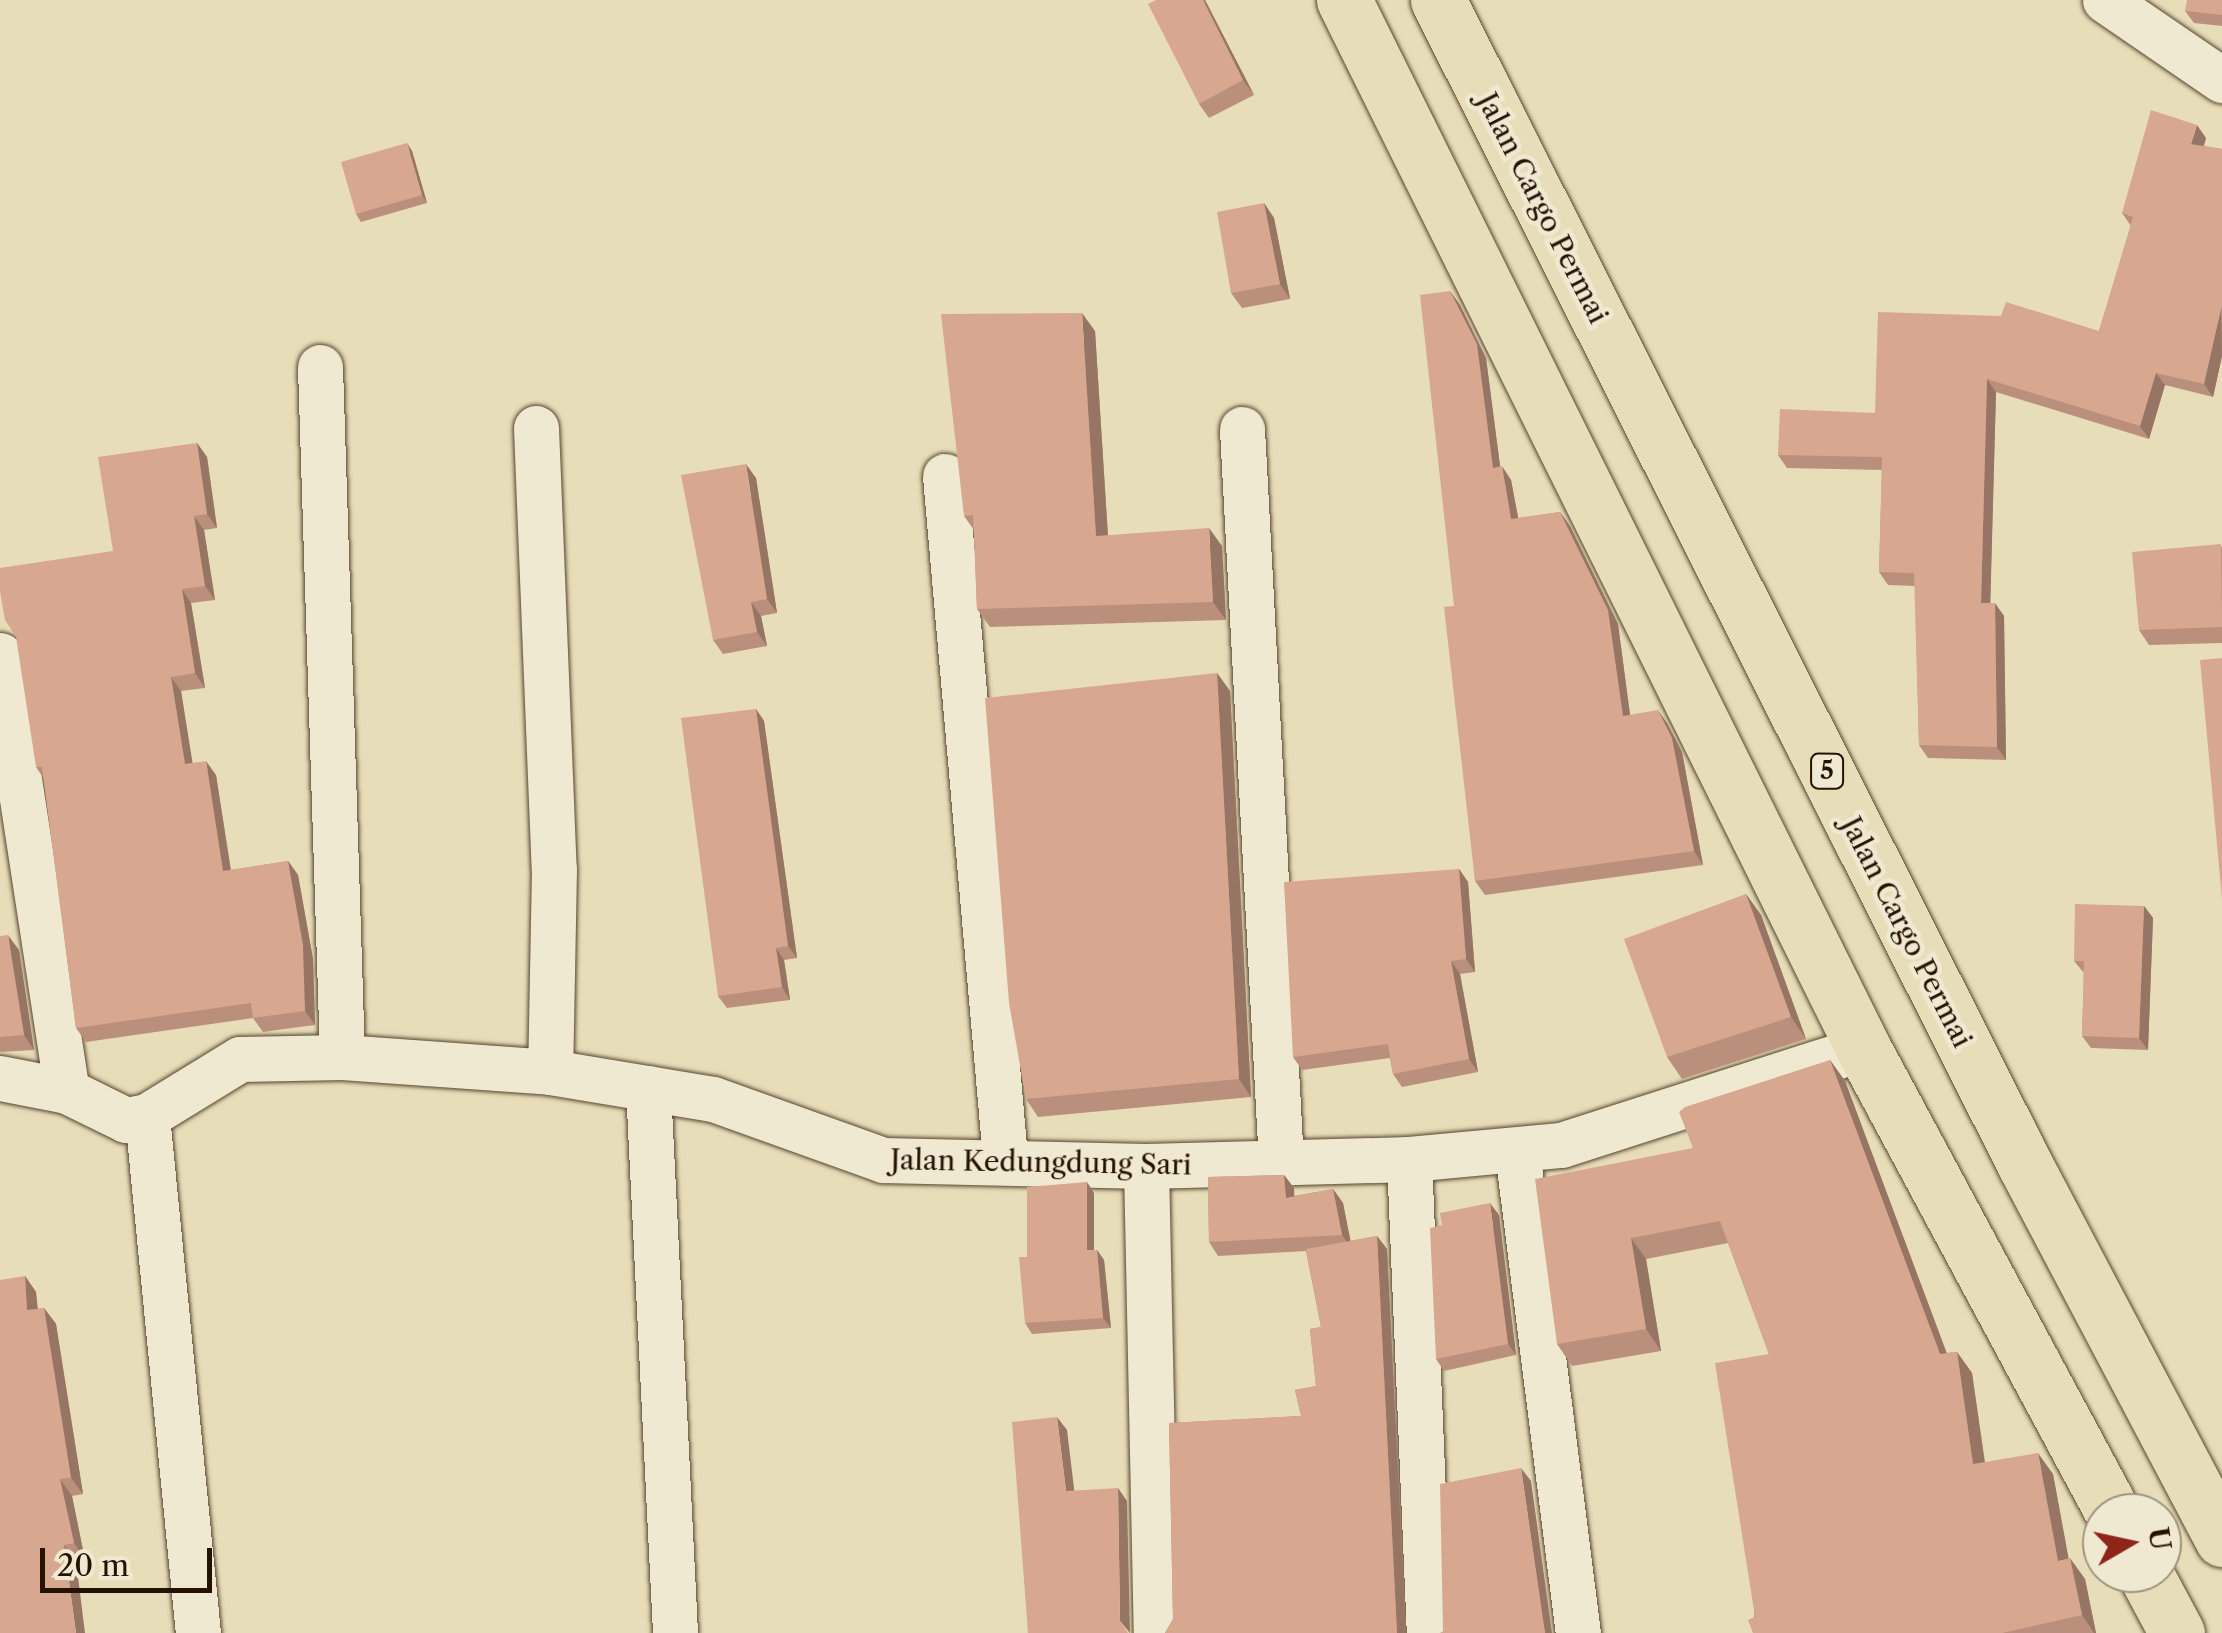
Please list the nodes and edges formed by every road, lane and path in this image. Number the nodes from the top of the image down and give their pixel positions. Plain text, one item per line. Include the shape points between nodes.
1 (1344, 0) edge
2 (1438, 0) edge
3 (2105, 0) edge
4 (2222, 80) edge
5 (320, 368) dead end
6 (536, 428) dead end
7 (1242, 430) dead end
8 (945, 476) dead end
9 (0, 655) edge
10 (1864, 1048) junction
11 (342, 1056) junction
12 (550, 1072) junction
13 (0, 1078) edge
14 (648, 1088) junction
15 (66, 1092) junction
16 (147, 1116) junction
17 (1517, 1151) junction
18 (1005, 1158) junction
19 (1409, 1160) junction
20 (1281, 1163) junction
21 (1146, 1166) junction
22 (2102, 1493) edge
23 (2222, 1538) edge
24 (2156, 1593) edge
25 (198, 1633) edge
26 (675, 1633) edge
27 (1156, 1633) edge
28 (1429, 1633) edge
29 (1578, 1633) edge
30 (2177, 1633) edge

1 - 10 highway
2 - 23 highway, Jalan Cargo Permai / 5 via 2025,1165
3 - 4 street
5 - 11 street
6 - 12 street via 554,869
7 - 20 street
8 - 18 street
9 - 15 street
10 - 17 street, Jalan Kedungdung Sari via 1624,1129
10 - 22 highway
11 - 12 street, Jalan Kedungdung Sari
11 - 16 street, Jalan Kedungdung Sari via 240,1059
12 - 14 street, Jalan Kedungdung Sari
13 - 15 street
14 - 18 street, Jalan Kedungdung Sari via 747,1108 853,1154 883,1160
14 - 26 street
15 - 16 street via 126,1120
16 - 25 street
17 - 19 street, Jalan Kedungdung Sari
17 - 29 street
18 - 21 street, Jalan Kedungdung Sari
19 - 20 street, Jalan Kedungdung Sari
19 - 28 street
20 - 21 street, Jalan Kedungdung Sari
21 - 27 street
24 - 30 highway

